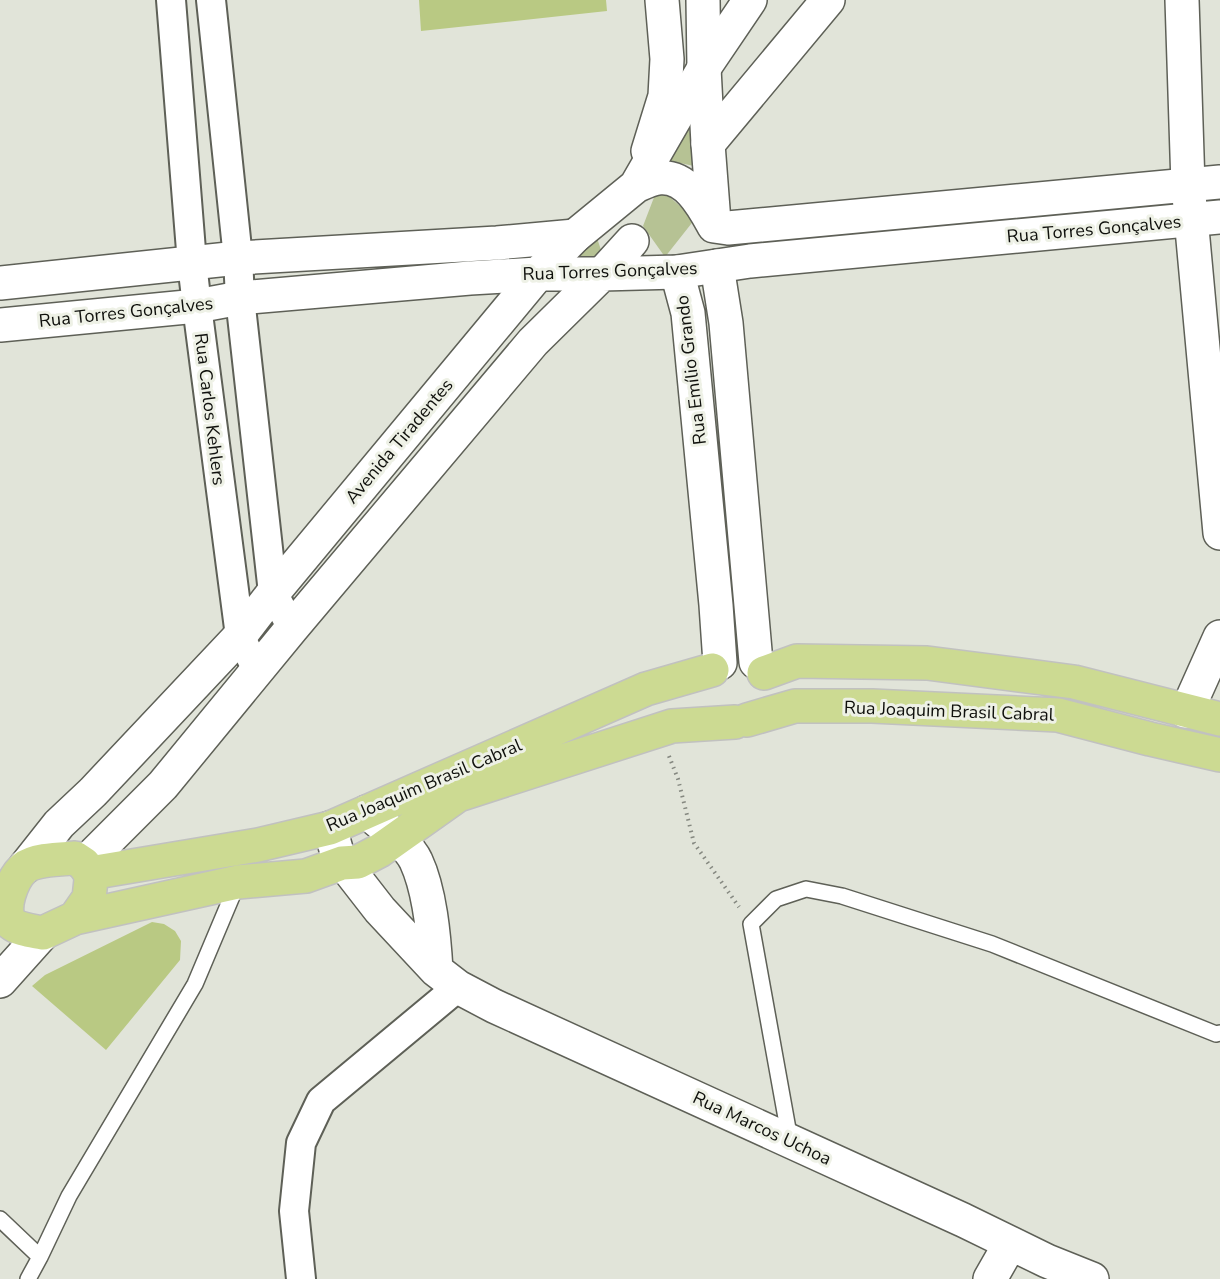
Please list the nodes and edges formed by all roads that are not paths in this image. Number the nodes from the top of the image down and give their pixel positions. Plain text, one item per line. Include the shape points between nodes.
1 (171, 0) edge
2 (212, 0) edge
3 (662, 0) edge
4 (703, 0) edge
5 (828, 0) edge
6 (1182, 0) edge
7 (735, 3) edge
8 (704, 68) junction
9 (708, 144) junction
10 (1220, 182) edge
11 (1188, 185) junction
12 (636, 186) junction
13 (1206, 218) edge
14 (714, 226) junction
15 (575, 236) junction
16 (632, 241) junction
17 (238, 258) junction
18 (192, 263) junction
19 (717, 266) junction
20 (677, 272) junction
21 (538, 274) junction
22 (602, 274) junction
23 (0, 283) edge
24 (240, 298) junction
25 (197, 306) junction
26 (0, 325) edge
27 (380, 465) junction
28 (406, 493) junction
29 (1220, 533) edge
30 (273, 592) junction
31 (291, 628) junction
32 (240, 636) junction
33 (1220, 637) edge
34 (716, 667) junction
35 (760, 668) junction
36 (257, 669) junction
37 (1185, 711) junction
38 (1220, 719) edge
39 (741, 721) junction
40 (1220, 755) edge
41 (367, 812) junction
42 (330, 828) junction
43 (397, 838) junction
44 (342, 863) junction
45 (87, 868) junction
46 (238, 882) junction
47 (7, 899) edge
48 (75, 918) junction
49 (43, 933) junction
50 (447, 978) junction
51 (0, 981) edge
52 (1220, 1033) edge
53 (790, 1140) junction
54 (0, 1219) edge
55 (1010, 1244) junction
56 (40, 1257) junction
57 (28, 1279) edge
58 (301, 1279) edge
59 (990, 1279) edge
60 (1092, 1279) edge

1 - 18 street, Rua Carlos Kehlers
2 - 17 street
3 - 12 main road via 667,59 665,96
4 - 8 main road, Rua Emílio Grando
5 - 9 main road
6 - 11 main road
7 - 8 main road, Avenida Tiradentes
8 - 9 main road, Rua Emílio Grando
8 - 12 main road, Avenida Tiradentes
9 - 14 main road, Rua Emílio Grando
10 - 11 main road, Rua Torres Gonçalves
11 - 13 main road
11 - 14 main road, Rua Torres Gonçalves via 728,228
12 - 14 main road via 659,178 686,186
12 - 15 main road, Avenida Tiradentes
12 - 16 main road via 629,204
13 - 19 main road, Rua Torres Gonçalves
13 - 29 main road
14 - 19 main road, Rua Emílio Grando
15 - 17 main road, Rua Torres Gonçalves
15 - 21 main road, Avenida Tiradentes
16 - 20 main road, Rua Emílio Grando via 642,253
16 - 22 main road
17 - 18 main road, Rua Torres Gonçalves
17 - 24 street
18 - 23 main road, Rua Torres Gonçalves
18 - 25 street, Rua Carlos Kehlers
19 - 20 main road, Rua Torres Gonçalves
19 - 35 main road, Rua Emílio Grando
20 - 22 main road, Rua Torres Gonçalves
20 - 34 main road, Rua Emílio Grando via 688,313 715,594
21 - 22 main road, Rua Torres Gonçalves
21 - 24 main road, Rua Torres Gonçalves
21 - 27 main road, Avenida Tiradentes
22 - 28 main road via 533,342
24 - 25 main road, Rua Torres Gonçalves
24 - 30 street
25 - 26 main road, Rua Torres Gonçalves
25 - 32 street, Rua Carlos Kehlers
27 - 28 main road
27 - 30 main road, Avenida Tiradentes
28 - 31 main road
30 - 31 street
30 - 32 main road, Avenida Tiradentes
31 - 36 main road
32 - 36 street, Rua Carlos Kehlers
32 - 47 main road, Avenida Tiradentes via 59,824
33 - 37 main road
34 - 35 main road via 740,658
34 - 39 main road via 705,688 706,698 717,715
34 - 41 main road, Rua Joaquim Brasil Cabral via 646,689
35 - 37 main road, Rua Joaquim Brasil Cabral via 797,661 927,663 1074,682
35 - 39 main road via 768,682 767,702 762,710
36 - 45 main road via 163,785
37 - 38 main road, Rua Joaquim Brasil Cabral
39 - 40 main road, Rua Joaquim Brasil Cabral via 795,706 1058,715
39 - 43 main road, Rua Joaquim Brasil Cabral via 672,726 458,795
41 - 42 main road, Rua Joaquim Brasil Cabral
41 - 43 main road
42 - 44 main road, Rua Marcos Uchoa
42 - 45 main road, Rua Joaquim Brasil Cabral via 258,845
43 - 44 main road, Rua Joaquim Brasil Cabral via 369,858
43 - 50 main road via 416,859
44 - 46 main road via 306,876
44 - 50 main road, Rua Marcos Uchoa via 380,910
45 - 47 main road via 75,858 52,859
45 - 48 main road via 92,880 89,898
46 - 48 main road
46 - 56 lane via 195,984 69,1196
47 - 49 main road via 12,924
48 - 49 main road
49 - 51 main road
50 - 53 main road, Rua Marcos Uchoa via 495,1006
50 - 58 street via 321,1101 301,1143 294,1211
52 - 53 lane via 992,944 842,896 806,889 776,899 751,924
53 - 55 main road, Rua Marcos Uchoa
54 - 56 lane
55 - 59 main road
55 - 60 main road, Rua Marcos Uchoa
56 - 57 lane

